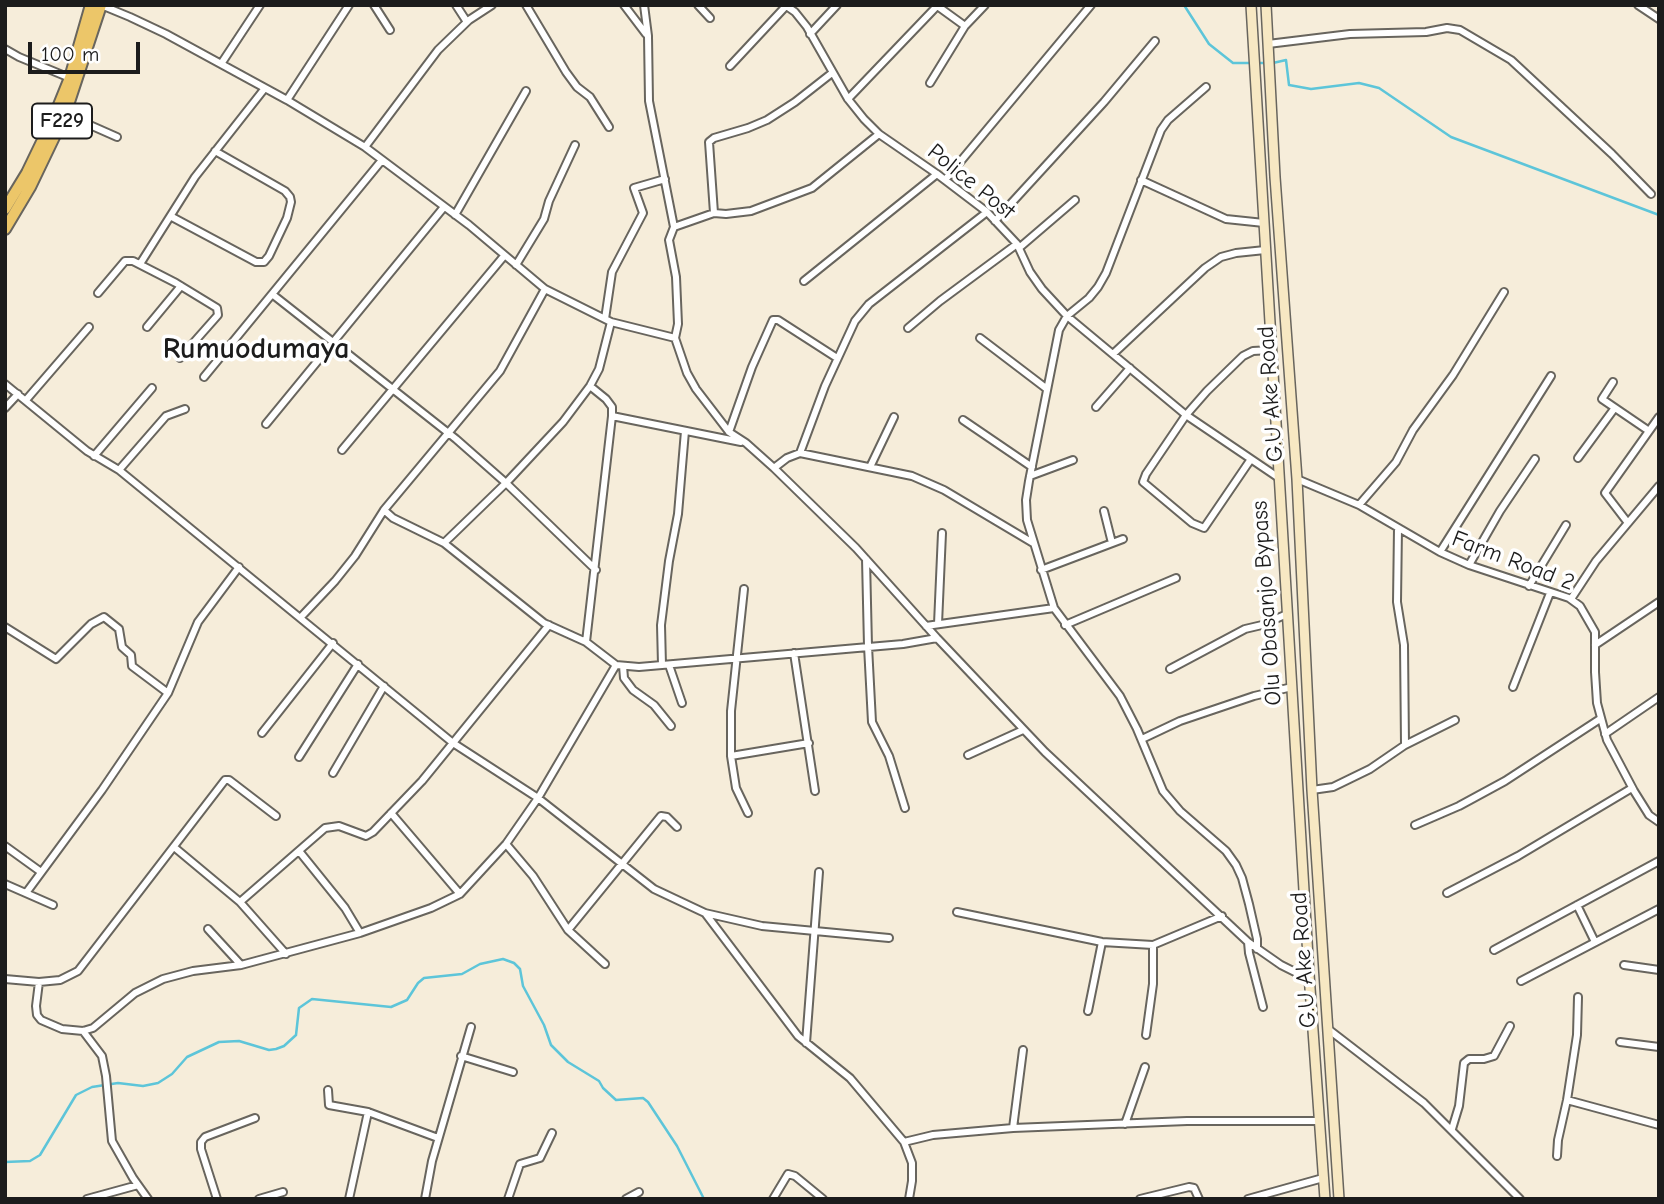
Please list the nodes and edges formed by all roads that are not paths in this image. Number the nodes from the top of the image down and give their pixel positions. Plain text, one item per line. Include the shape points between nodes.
1 (91, 5) edge
2 (101, 5) edge
3 (260, 5) edge
4 (349, 5) edge
5 (374, 5) edge
6 (456, 5) edge
7 (492, 5) edge
8 (526, 5) edge
9 (624, 5) edge
10 (644, 5) edge
11 (698, 5) edge
12 (785, 5) edge
13 (837, 5) edge
14 (985, 5) edge
15 (1091, 5) edge
16 (1251, 5) edge
17 (1266, 5) edge
18 (1638, 5) edge
19 (937, 6) edge
20 (710, 18) dead end
21 (1659, 19) edge
22 (467, 22) junction
23 (964, 26) junction
24 (390, 30) dead end
25 (810, 34) junction
26 (648, 36) junction
27 (1155, 41) dead end
28 (1268, 44) junction
29 (5, 49) edge
30 (221, 64) junction
31 (730, 66) dead end
32 (832, 73) junction
33 (70, 78) junction
34 (930, 83) dead end
35 (265, 88) junction
36 (1206, 88) dead end
37 (526, 91) dead end
38 (848, 99) junction
39 (287, 100) junction
40 (65, 114) junction
41 (609, 127) dead end
42 (879, 134) junction
43 (117, 137) dead end
44 (575, 145) dead end
45 (365, 147) junction
46 (215, 151) junction
47 (382, 160) junction
48 (937, 174) junction
49 (664, 179) junction
50 (945, 180) junction
51 (1141, 180) junction
52 (1651, 194) dead end
53 (1075, 200) dead end
54 (444, 207) junction
55 (5, 209) edge
56 (987, 212) junction
57 (714, 213) junction
58 (455, 215) junction
59 (172, 217) junction
60 (995, 221) junction
61 (1264, 223) junction
62 (674, 227) junction
63 (5, 229) edge
64 (1018, 246) junction
65 (1265, 250) junction
66 (504, 256) junction
67 (140, 264) junction
68 (516, 265) junction
69 (804, 281) dead end
70 (181, 286) junction
71 (545, 289) junction
72 (1504, 292) dead end
73 (98, 293) dead end
74 (272, 294) junction
75 (1067, 316) junction
76 (608, 320) junction
77 (89, 327) dead end
78 (147, 327) dead end
79 (908, 328) dead end
80 (675, 338) junction
81 (980, 338) dead end
82 (334, 341) junction
83 (1271, 350) junction
84 (1113, 354) junction
85 (180, 358) dead end
86 (837, 358) junction
87 (1130, 368) junction
88 (1551, 376) dead end
89 (204, 377) dead end
90 (1613, 382) dead end
91 (5, 384) edge
92 (590, 386) junction
93 (152, 388) dead end
94 (394, 389) junction
95 (1047, 389) junction
96 (18, 394) junction
97 (26, 400) junction
98 (1096, 407) dead end
99 (5, 408) edge
100 (184, 409) dead end
101 (1614, 409) junction
102 (1186, 415) junction
103 (612, 416) junction
104 (894, 417) dead end
105 (1659, 417) edge
106 (963, 420) dead end
107 (266, 424) dead end
108 (685, 431) junction
109 (1649, 431) junction
110 (729, 432) junction
111 (448, 433) junction
112 (746, 443) junction
113 (342, 450) dead end
114 (800, 453) junction
115 (94, 456) junction
116 (1578, 458) dead end
117 (1251, 459) junction
118 (1535, 459) dead end
119 (1073, 460) dead end
120 (871, 466) junction
121 (1032, 467) junction
122 (774, 468) junction
123 (119, 470) junction
124 (1030, 476) junction
125 (1279, 478) junction
126 (1297, 479) junction
127 (506, 483) junction
128 (1659, 486) edge
129 (1359, 505) junction
130 (384, 510) junction
131 (1104, 511) dead end
132 (1628, 523) junction
133 (1566, 525) dead end
134 (1398, 528) junction
135 (942, 533) dead end
136 (1123, 539) dead end
137 (444, 543) junction
138 (1033, 543) junction
139 (1112, 543) junction
140 (1440, 552) junction
141 (866, 559) junction
142 (1469, 565) junction
143 (239, 567) junction
144 (596, 570) junction
145 (1041, 570) junction
146 (1175, 578) dead end
147 (1529, 586) junction
148 (744, 589) dead end
149 (1550, 593) junction
150 (1571, 599) junction
151 (1659, 602) edge
152 (1054, 608) junction
153 (1287, 614) junction
154 (301, 617) junction
155 (938, 624) junction
156 (549, 625) junction
157 (1065, 625) junction
158 (926, 626) junction
159 (5, 627) edge
160 (937, 638) junction
161 (586, 642) junction
162 (333, 643) junction
163 (1595, 645) junction
164 (868, 646) junction
165 (794, 653) junction
166 (736, 658) junction
167 (358, 664) junction
168 (620, 665) junction
169 (666, 665) junction
170 (1170, 669) dead end
171 (384, 686) junction
172 (1292, 687) junction
173 (1513, 687) dead end
174 (168, 693) junction
175 (1659, 697) edge
176 (681, 703) dead end
177 (1600, 719) junction
178 (1455, 720) dead end
179 (671, 726) dead end
180 (1023, 730) junction
181 (262, 733) dead end
182 (1605, 734) junction
183 (1142, 739) junction
184 (453, 743) junction
185 (809, 743) junction
186 (1405, 745) junction
187 (968, 755) dead end
188 (732, 756) junction
189 (299, 757) dead end
190 (333, 773) dead end
191 (1632, 788) junction
192 (1312, 790) junction
193 (815, 791) dead end
194 (538, 798) junction
195 (905, 808) dead end
196 (391, 813) junction
197 (748, 813) dead end
198 (276, 816) dead end
199 (1659, 822) edge
200 (1415, 825) dead end
201 (677, 827) dead end
202 (506, 844) junction
203 (5, 846) edge
204 (174, 847) junction
205 (299, 851) junction
206 (1659, 861) edge
207 (622, 865) junction
208 (41, 872) junction
209 (819, 872) dead end
210 (5, 884) edge
211 (26, 893) junction
212 (1447, 893) dead end
213 (460, 894) junction
214 (240, 902) junction
215 (53, 905) dead end
216 (1577, 905) junction
217 (1659, 909) edge
218 (957, 912) dead end
219 (705, 913) junction
220 (1222, 916) junction
221 (208, 929) dead end
222 (568, 930) junction
223 (814, 932) junction
224 (360, 933) junction
225 (888, 938) dead end
226 (1102, 942) junction
227 (1248, 942) junction
228 (1595, 942) junction
229 (1153, 945) junction
230 (1257, 949) junction
231 (1494, 950) dead end
232 (286, 954) junction
233 (605, 964) dead end
234 (241, 965) junction
235 (1624, 965) dead end
236 (1659, 970) edge
237 (1310, 974) junction
238 (5, 979) edge
239 (1521, 981) dead end
240 (39, 982) junction
241 (1578, 997) dead end
242 (1263, 1007) dead end
243 (1088, 1011) dead end
244 (1510, 1026) dead end
245 (471, 1027) dead end
246 (1327, 1029) junction
247 (83, 1031) junction
248 (1146, 1035) dead end
249 (1620, 1042) dead end
250 (806, 1043) junction
251 (1659, 1047) edge
252 (1023, 1050) dead end
253 (461, 1056) junction
254 (1145, 1068) dead end
255 (513, 1072) dead end
256 (328, 1090) dead end
257 (1567, 1100) junction
258 (369, 1112) junction
259 (255, 1118) dead end
260 (1319, 1121) junction
261 (1125, 1124) junction
262 (1659, 1125) edge
263 (1013, 1128) junction
264 (1452, 1129) junction
265 (552, 1133) dead end
266 (438, 1138) junction
267 (904, 1142) junction
268 (1557, 1156) dead end
269 (1323, 1178) junction
270 (138, 1185) junction
271 (283, 1192) dead end
272 (639, 1192) dead end
273 (87, 1199) edge
274 (148, 1199) edge
275 (217, 1199) edge
276 (258, 1199) edge
277 (349, 1199) edge
278 (425, 1199) edge
279 (508, 1199) edge
280 (626, 1199) edge
281 (772, 1199) edge
282 (823, 1199) edge
283 (909, 1199) edge
284 (1140, 1199) edge
285 (1199, 1199) edge
286 (1248, 1199) edge
287 (1325, 1199) edge
288 (1339, 1199) edge
289 (1520, 1199) edge

1 - 33 main road, F229
2 - 30 street
2 - 40 main road, F229
3 - 30 street
4 - 39 street
5 - 24 street
6 - 22 street
7 - 22 street
8 - 41 street via 566,72 590,97
9 - 26 street
10 - 26 street
11 - 20 street
12 - 25 street, Police Post
12 - 31 street
13 - 25 street
14 - 23 street
15 - 50 street
16 - 61 main road, Olu Obasanjo Bypass
17 - 28 main road, G.U Ake Road
18 - 21 street
19 - 23 street
19 - 38 street
22 - 45 street via 415,78
23 - 34 street
25 - 32 street, Police Post
26 - 49 street via 649,101
27 - 60 street
28 - 52 street via 1350,34 1460,30 1511,60
28 - 126 main road, G.U Ake Road
29 - 33 street
30 - 35 street
32 - 38 street, Police Post
32 - 57 street via 767,120 709,142
33 - 55 main road, F229 via 42,144
35 - 39 street
35 - 46 street
36 - 51 street via 1168,120
37 - 58 street
38 - 42 street, Police Post
39 - 45 street
40 - 43 street
40 - 63 main road, F229
42 - 48 street, Police Post
42 - 57 street via 812,188 751,211
44 - 68 street via 544,219
45 - 47 street
46 - 59 street
46 - 59 street via 290,197 287,218 269,256 256,262
47 - 54 street
47 - 74 street
48 - 50 street, Police Post
48 - 69 street
49 - 62 street
49 - 76 street via 634,188 643,213 612,272
50 - 56 street, Police Post
51 - 61 street via 1226,219
51 - 75 street via 1102,280
53 - 64 street
54 - 58 street
54 - 82 street
56 - 60 street, Police Post
56 - 86 street via 869,304
57 - 62 street
58 - 66 street
59 - 67 street
60 - 64 street, Police Post
61 - 65 main road, Olu Obasanjo Bypass
62 - 80 street via 669,240 676,277
64 - 75 street, Police Post via 1030,272
64 - 79 street via 997,257
65 - 83 main road, Olu Obasanjo Bypass
65 - 84 street via 1222,257 1205,268
66 - 68 street
66 - 94 street
67 - 70 street
67 - 73 street via 125,261
68 - 71 street
70 - 78 street
70 - 85 street via 219,312
71 - 76 street
71 - 111 street via 500,371
72 - 129 street via 1396,462
74 - 82 street
74 - 89 street
75 - 84 street, Police Post
75 - 95 street via 1054,348
76 - 80 street
76 - 92 street
77 - 97 street
80 - 110 street via 696,389
81 - 95 street
82 - 94 street
82 - 107 street
83 - 102 street via 1243,356
83 - 125 main road, Olu Obasanjo Bypass
84 - 87 street, Police Post
86 - 110 street via 773,320
86 - 114 street
87 - 98 street
87 - 102 street, Police Post
88 - 140 street
90 - 101 street via 1602,399
91 - 96 street
92 - 103 street via 606,400
92 - 127 street
93 - 115 street
94 - 111 street
94 - 113 street
95 - 121 street
96 - 97 street
96 - 99 street
97 - 115 street
100 - 123 street via 166,416
101 - 109 street
101 - 116 street
102 - 117 street, Police Post
102 - 117 street via 1143,482 1192,523 1206,527
103 - 108 street
103 - 144 street
104 - 120 street
105 - 109 street
106 - 121 street
108 - 112 street
108 - 169 street via 662,625
109 - 132 street via 1605,493
110 - 112 street
111 - 127 street
111 - 130 street
112 - 122 street
114 - 120 street
114 - 122 street
115 - 123 street
117 - 125 street, Police Post
118 - 142 street
119 - 124 street
120 - 138 street via 944,490
121 - 124 street
122 - 141 street
123 - 143 street
124 - 138 street via 1026,510
125 - 153 main road, Olu Obasanjo Bypass
126 - 129 street, Farm Road 2
126 - 192 main road, G.U Ake Road
127 - 137 street
127 - 144 street
128 - 132 street
129 - 134 street, Farm Road 2
130 - 137 street
130 - 154 street via 355,556
131 - 139 street
132 - 150 street
133 - 147 street
134 - 140 street, Farm Road 2
134 - 186 street
135 - 155 street
136 - 139 street
137 - 156 street
138 - 145 street
139 - 145 street
140 - 142 street, Farm Road 2
141 - 158 street
141 - 164 street
142 - 147 street, Farm Road 2
143 - 154 street
143 - 174 street via 198,622
144 - 161 street
145 - 152 street
146 - 157 street
147 - 149 street, Farm Road 2
148 - 166 street
149 - 150 street, Farm Road 2
149 - 173 street
150 - 163 street, Farm Road 2 via 1588,617
151 - 163 street
152 - 155 street
152 - 157 street
153 - 170 street via 1238,632
153 - 172 main road, Olu Obasanjo Bypass
154 - 162 street
155 - 158 street
156 - 161 street
156 - 184 street
157 - 183 street via 1120,696
158 - 160 street
159 - 174 street via 56,659 104,617 119,629 132,666
160 - 164 street
160 - 180 street
161 - 168 street
162 - 167 street
162 - 181 street
163 - 177 street, Farm Road 2
164 - 165 street
164 - 195 street via 872,722 889,756
165 - 166 street
165 - 185 street
166 - 169 street
166 - 188 street
167 - 171 street
167 - 189 street
168 - 169 street
168 - 179 street via 634,690
168 - 194 street
169 - 176 street
171 - 184 street
171 - 190 street
172 - 183 street via 1181,721
172 - 237 main road, Olu Obasanjo Bypass
174 - 208 street
175 - 182 street
177 - 182 street, Farm Road 2
177 - 200 street via 1505,781
178 - 186 street
180 - 187 street
180 - 220 street
182 - 191 street, Farm Road 2
183 - 230 street via 1164,791 1236,865
184 - 194 street
184 - 196 street
185 - 188 street
185 - 193 street
186 - 192 street via 1333,787
188 - 197 street via 736,788
191 - 199 street, Farm Road 2
191 - 212 street
192 - 246 main road, G.U Ake Road
194 - 202 street
194 - 207 street
196 - 205 street via 366,836 339,826 325,828
196 - 213 street
198 - 204 street via 225,780
201 - 207 street via 661,816
202 - 213 street
202 - 222 street
203 - 208 street
204 - 214 street
204 - 240 street via 78,971 60,980
205 - 214 street
205 - 224 street
206 - 216 street
207 - 219 street via 654,889
207 - 222 street
208 - 211 street
209 - 223 street
210 - 211 street
211 - 215 street
213 - 224 street
214 - 232 street
216 - 228 street
216 - 231 street
217 - 228 street
218 - 226 street
219 - 223 street
219 - 250 street
220 - 227 street
220 - 229 street
221 - 234 street
222 - 233 street
223 - 225 street
223 - 250 street
224 - 232 street
226 - 229 street
226 - 243 street
227 - 230 street
227 - 242 street
228 - 239 street
229 - 248 street
230 - 237 street via 1281,965
232 - 234 street
234 - 247 street via 163,979 135,993
235 - 236 street
237 - 260 main road, Olu Obasanjo Bypass
238 - 240 street
240 - 247 street via 36,1006 41,1020
241 - 257 street
244 - 264 street via 1494,1056 1464,1063
245 - 253 street
246 - 264 street
246 - 288 main road, G.U Ake Road
247 - 270 street via 102,1056 112,1141
249 - 251 street
250 - 267 street via 850,1078
252 - 263 street
253 - 255 street
253 - 266 street
254 - 261 street
256 - 258 street via 329,1105
257 - 262 street
257 - 268 street
258 - 266 street
258 - 277 street
259 - 275 street via 201,1142
260 - 261 street
260 - 269 main road, Olu Obasanjo Bypass
261 - 263 street
263 - 267 street
264 - 289 street
265 - 279 street via 540,1158 520,1164
266 - 278 street
267 - 283 street via 912,1163
269 - 286 street
269 - 287 main road, Olu Obasanjo Bypass
270 - 273 street
270 - 274 street
271 - 276 street
272 - 280 street
281 - 282 street via 788,1174
284 - 285 street via 1189,1188 1194,1188

